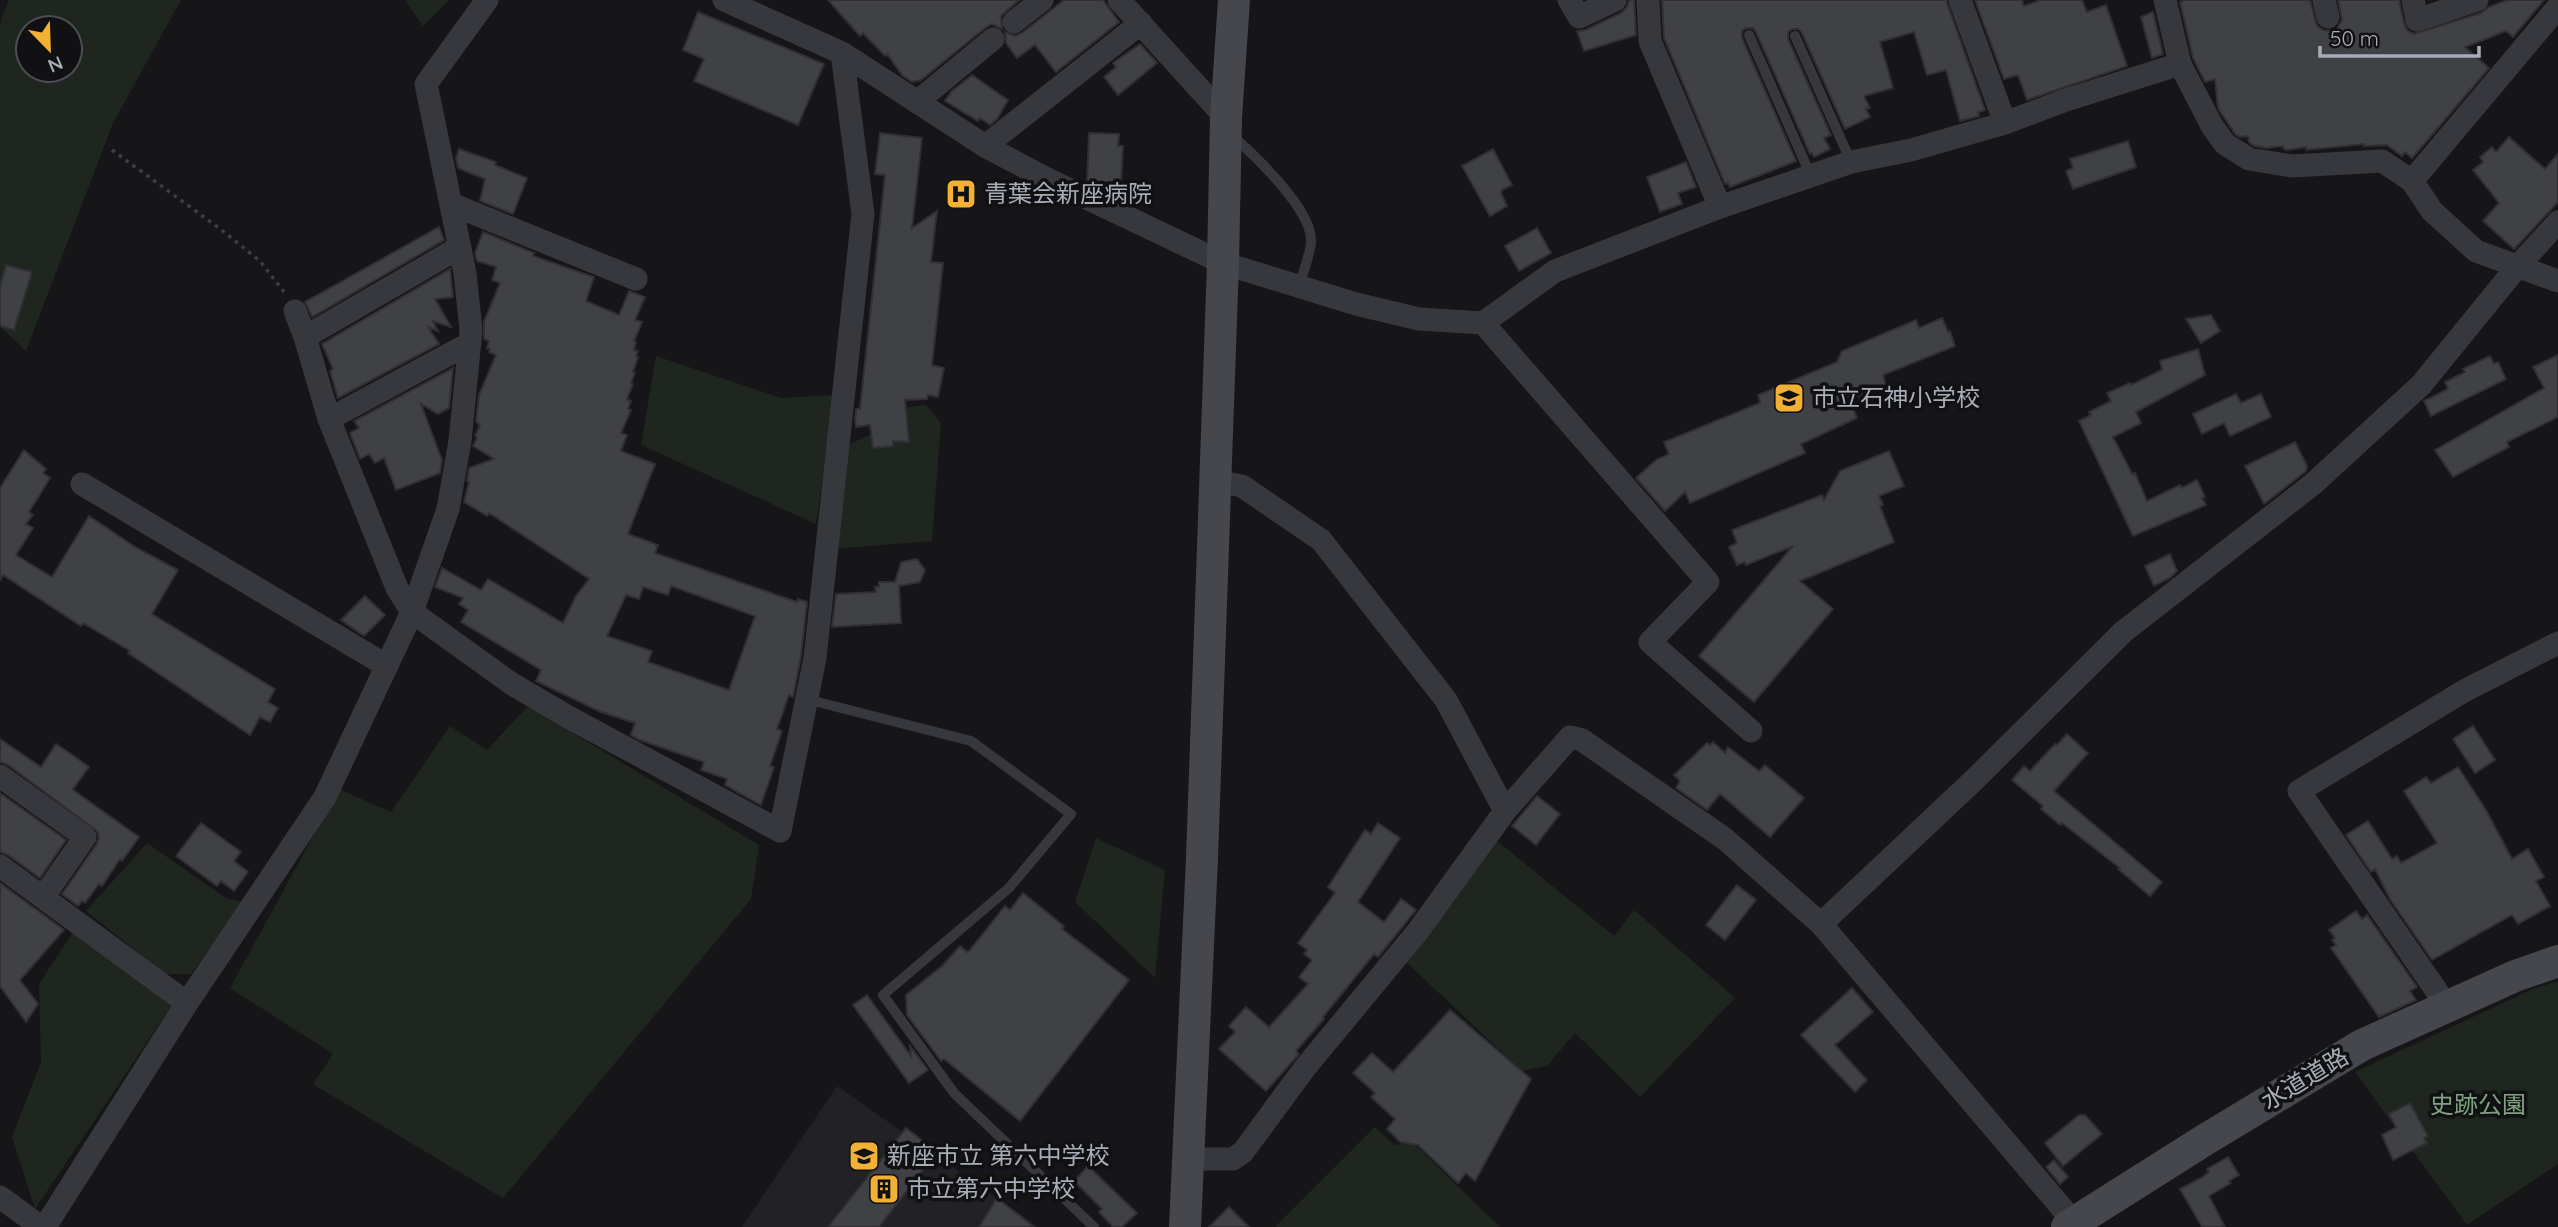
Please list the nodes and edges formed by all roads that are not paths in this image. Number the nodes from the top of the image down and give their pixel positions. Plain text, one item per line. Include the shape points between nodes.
1 (487, 0) edge
2 (724, 0) edge
3 (1042, 0) edge
4 (1119, 0) edge
5 (1234, 0) edge
6 (1569, 0) edge
7 (1615, 0) edge
8 (1648, 0) edge
9 (1960, 0) edge
10 (2165, 0) edge
11 (2413, 0) edge
12 (2477, 0) edge
13 (2558, 7) edge
14 (1014, 22) dead end
15 (1141, 23) junction
16 (1749, 35) dead end
17 (1795, 36) dead end
18 (993, 39) dead end
19 (842, 52) junction
20 (2180, 64) junction
21 (918, 101) junction
22 (2004, 123) junction
23 (1226, 124) junction
24 (985, 146) junction
25 (1851, 162) junction
26 (1810, 174) junction
27 (2412, 181) junction
28 (451, 204) junction
29 (1720, 207) junction
30 (2558, 222) edge
31 (460, 247) junction
32 (1223, 263) junction
33 (2517, 267) junction
34 (636, 279) dead end
35 (2558, 281) edge
36 (1299, 287) junction
37 (295, 312) road end
38 (1483, 323) junction
39 (305, 337) junction
40 (470, 343) junction
41 (329, 419) junction
42 (1214, 481) junction
43 (82, 484) dead end
44 (412, 611) junction
45 (2558, 643) edge
46 (387, 666) junction
47 (806, 699) junction
48 (1751, 731) dead end
49 (0, 776) edge
50 (1505, 811) junction
51 (0, 866) edge
52 (44, 896) junction
53 (1821, 924) junction
54 (2558, 961) edge
55 (187, 1003) junction
56 (2447, 1006) junction
57 (1188, 1160) junction
58 (0, 1197) edge
59 (2073, 1225) edge
60 (43, 1227) edge
61 (1094, 1227) edge
62 (1185, 1227) edge

1 - 28 street via 426,84
2 - 19 street
3 - 14 street
4 - 15 street
5 - 23 street
6 - 7 street via 1579,17
8 - 29 street via 1650,41
9 - 22 street
10 - 20 street
11 - 12 street via 2417,20
13 - 27 street
15 - 23 street
15 - 24 street
16 - 26 lane
17 - 25 lane
18 - 21 street
19 - 21 street
19 - 47 street via 863,214 816,645
20 - 22 street
20 - 27 street via 2218,135 2249,159 2292,166 2382,161
21 - 24 street
22 - 25 street
23 - 32 street
23 - 36 lane via 1299,209 1311,238
24 - 32 street
25 - 26 street
26 - 29 street
27 - 33 street via 2432,211 2476,251
28 - 31 street
28 - 34 street
29 - 38 street via 1555,271
30 - 33 street
31 - 39 street
31 - 40 street
32 - 36 street
32 - 42 street
33 - 35 street
33 - 53 street via 2421,385 2313,484 2123,632
36 - 38 street via 1419,319
37 - 39 street
38 - 48 street via 1708,582 1650,642
39 - 41 street
40 - 41 street
40 - 44 street via 460,441 447,509
41 - 44 street via 397,588
42 - 50 street via 1242,486 1321,540 1446,700
42 - 57 street
43 - 46 street
44 - 46 street
44 - 47 street via 512,684 780,831
45 - 56 street via 2464,691 2299,791
46 - 55 street via 325,797
47 - 61 lane via 971,741 1072,814 1009,888 883,995 954,1093
49 - 52 street via 85,837
50 - 53 street via 1570,737 1582,740 1724,839
50 - 57 street via 1418,931 1304,1069 1243,1152 1233,1159
51 - 52 street
52 - 55 street
53 - 59 street
54 - 56 street, 水道道路
55 - 60 street
56 - 59 street, 水道道路 via 2362,1045
57 - 62 street
58 - 60 street

